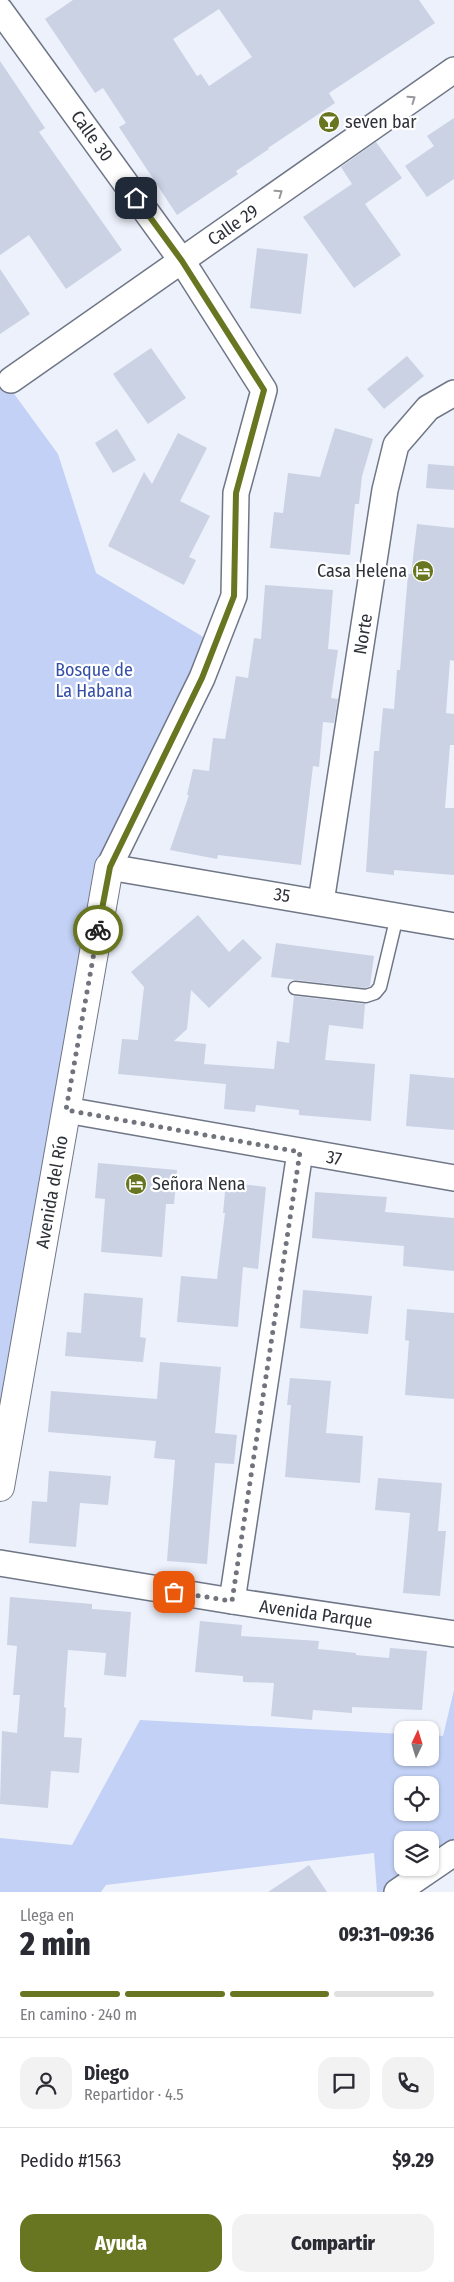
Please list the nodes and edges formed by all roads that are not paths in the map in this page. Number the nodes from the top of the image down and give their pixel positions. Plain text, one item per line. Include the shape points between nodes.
1 (0, 10) edge
2 (454, 70) edge
3 (182, 261) junction
4 (11, 380) dead end
5 (454, 393) edge
6 (110, 867) junction
7 (320, 902) junction
8 (397, 916) junction
9 (454, 926) edge
10 (295, 988) dead end
11 (66, 1110) junction
12 (300, 1152) junction
13 (454, 1178) edge
14 (0, 1488) edge
15 (0, 1563) edge
16 (232, 1601) junction
17 (454, 1634) edge
18 (454, 1853) edge
19 (397, 1892) edge

1 - 3 street, Calle 30
3 -> 2 street, Calle 29
3 - 4 street, Calle 29
3 - 6 street, Calle 30 via 264,390 236,493 234,596 202,678
5 - 7 street, Norte via 428,408 396,445 385,490
6 - 7 street, 35
6 - 11 street, Avenida del Río
7 - 8 street, 35
8 - 9 street, 35
8 - 10 lane via 380,987 375,993 366,996
11 - 12 street, 37
11 - 14 street, Avenida del Río
12 - 13 street, 37
12 - 16 street
15 - 16 street, Avenida Parque
16 - 17 street, Avenida Parque
18 - 19 street

